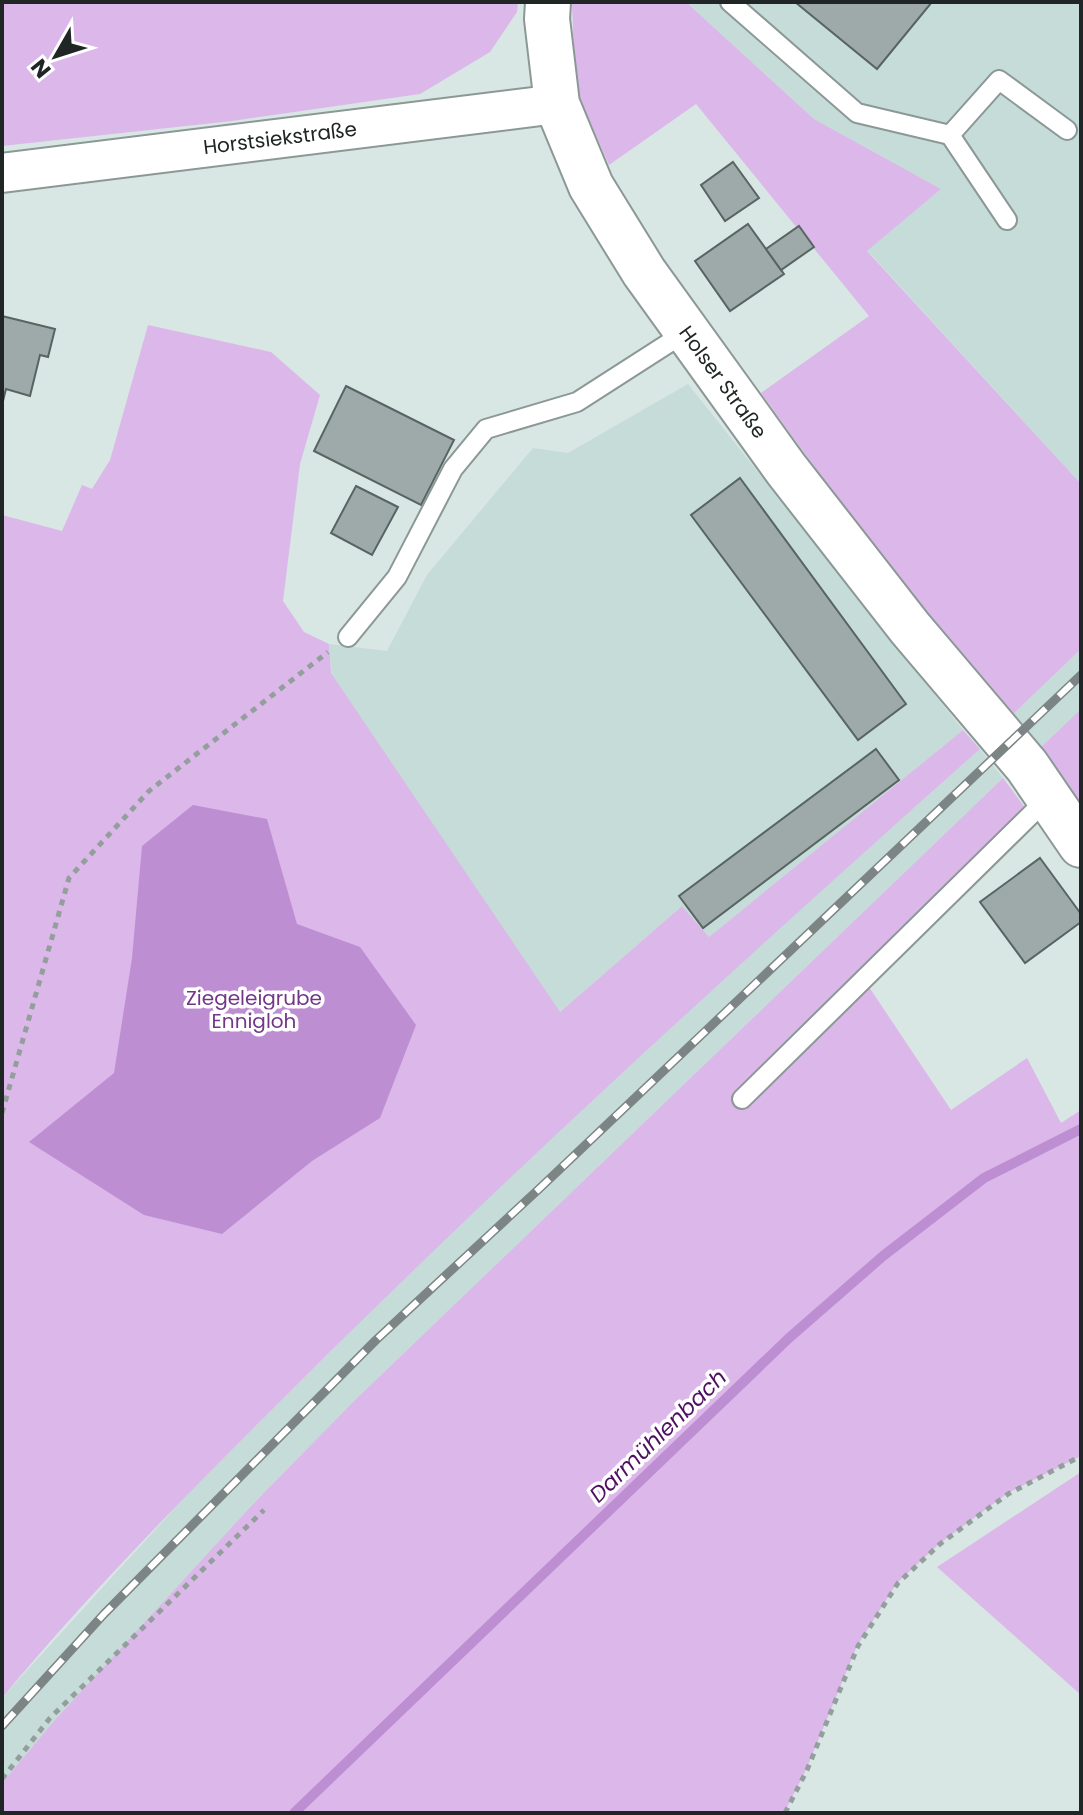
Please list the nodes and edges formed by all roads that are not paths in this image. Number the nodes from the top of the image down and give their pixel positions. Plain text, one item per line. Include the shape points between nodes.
1 (548, 2) edge
2 (730, 2) edge
3 (557, 104) junction
4 (1067, 130) dead end
5 (950, 135) junction
6 (2, 173) edge
7 (1007, 220) dead end
8 (686, 332) junction
9 (348, 637) road end
10 (1049, 797) junction
11 (1081, 845) edge
12 (742, 1099) dead end

1 - 3 main road, Holser Straße
2 - 5 lane via 857,113
3 - 6 street, Horstsiekstraße
3 - 8 main road, Holser Straße via 591,186
4 - 5 lane via 999,80
5 - 7 lane
8 - 9 lane via 577,402 486,429 453,469 397,577
8 - 10 main road, Holser Straße via 910,628
10 - 11 main road, Holser Straße
10 - 12 lane

